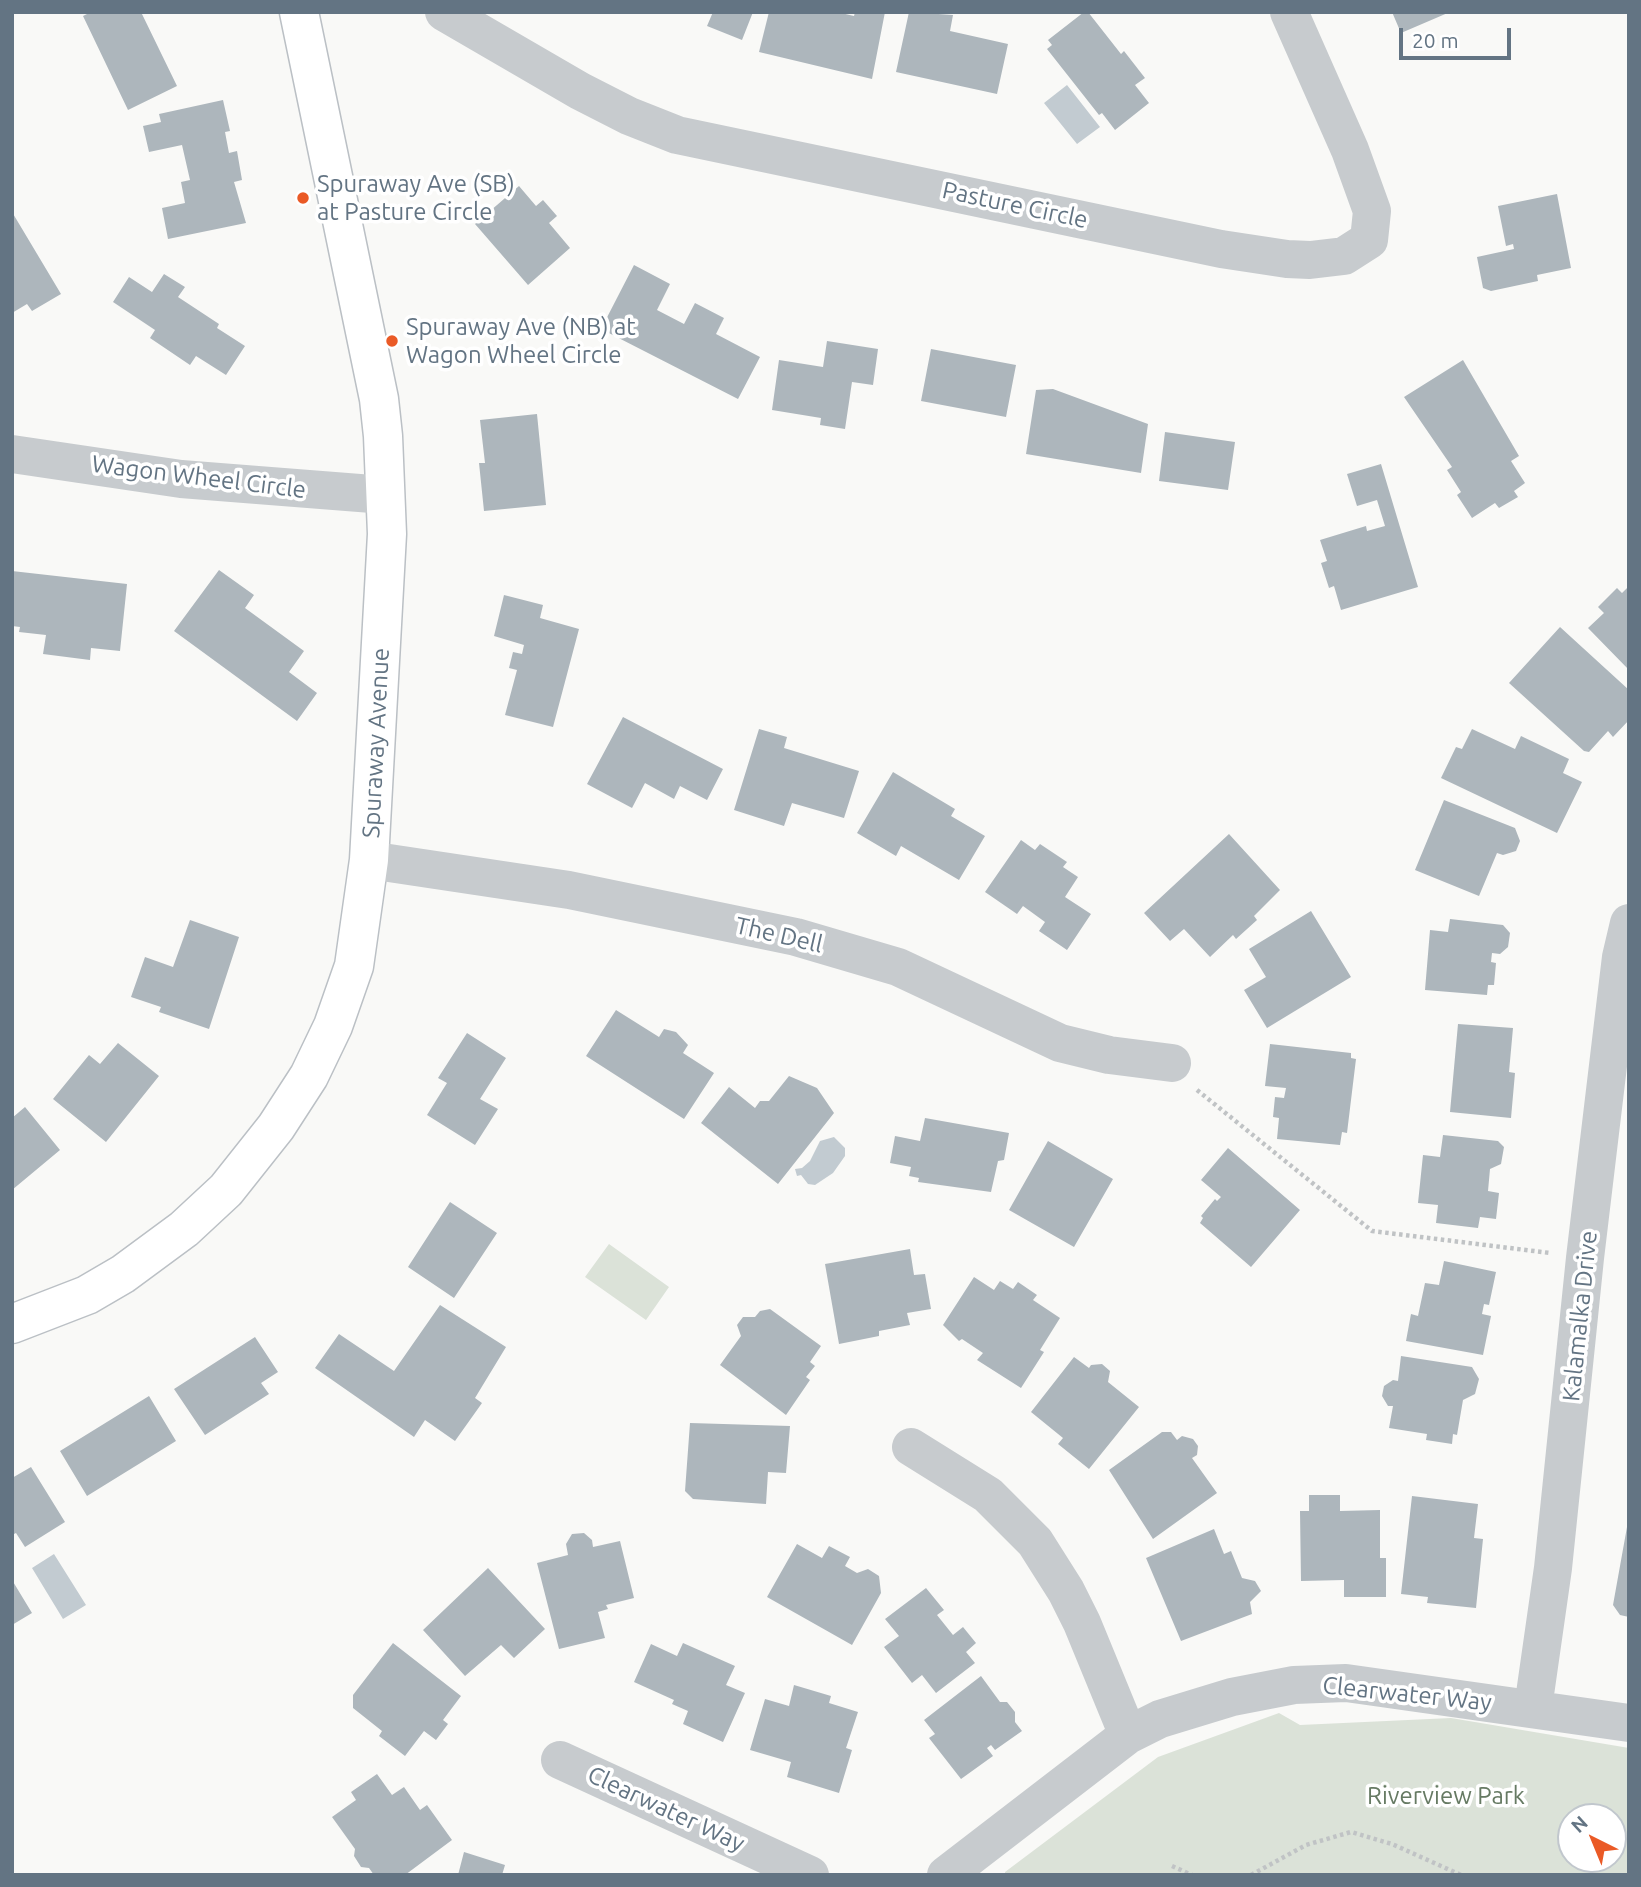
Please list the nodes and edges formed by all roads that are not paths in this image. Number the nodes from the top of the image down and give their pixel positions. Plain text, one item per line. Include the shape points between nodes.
1 (299, 12) edge
2 (444, 12) edge
3 (1289, 12) edge
4 (12, 454) edge
5 (386, 495) junction
6 (369, 860) junction
7 (1629, 923) edge
8 (1172, 1063) road end
9 (12, 1324) edge
10 (911, 1447) dead end
11 (1532, 1709) junction
12 (1629, 1723) edge
13 (1128, 1735) junction
14 (560, 1760) dead end
15 (810, 1875) edge
16 (946, 1875) edge

1 - 5 street, Spuraway Avenue via 379,399
2 - 3 street, Pasture Circle via 605,104 677,135 1221,248 1298,260 1345,256 1369,240 1372,211
4 - 5 street, Wagon Wheel Circle via 181,478
5 - 6 street, Spuraway Avenue
6 - 8 street, The Dell via 569,890 796,937 898,967 1060,1043
6 - 9 street, Spuraway Avenue via 361,933 345,995 322,1052 276,1127 226,1190 157,1250 88,1295
7 - 11 street, Kalamalka Drive via 1621,957 1553,1568
10 - 13 street via 988,1495 1035,1542 1082,1623
11 - 12 street, Clearwater Way
11 - 13 street, Clearwater Way via 1320,1683 1198,1706
13 - 16 street, Clearwater Way
14 - 15 street, Clearwater Way

